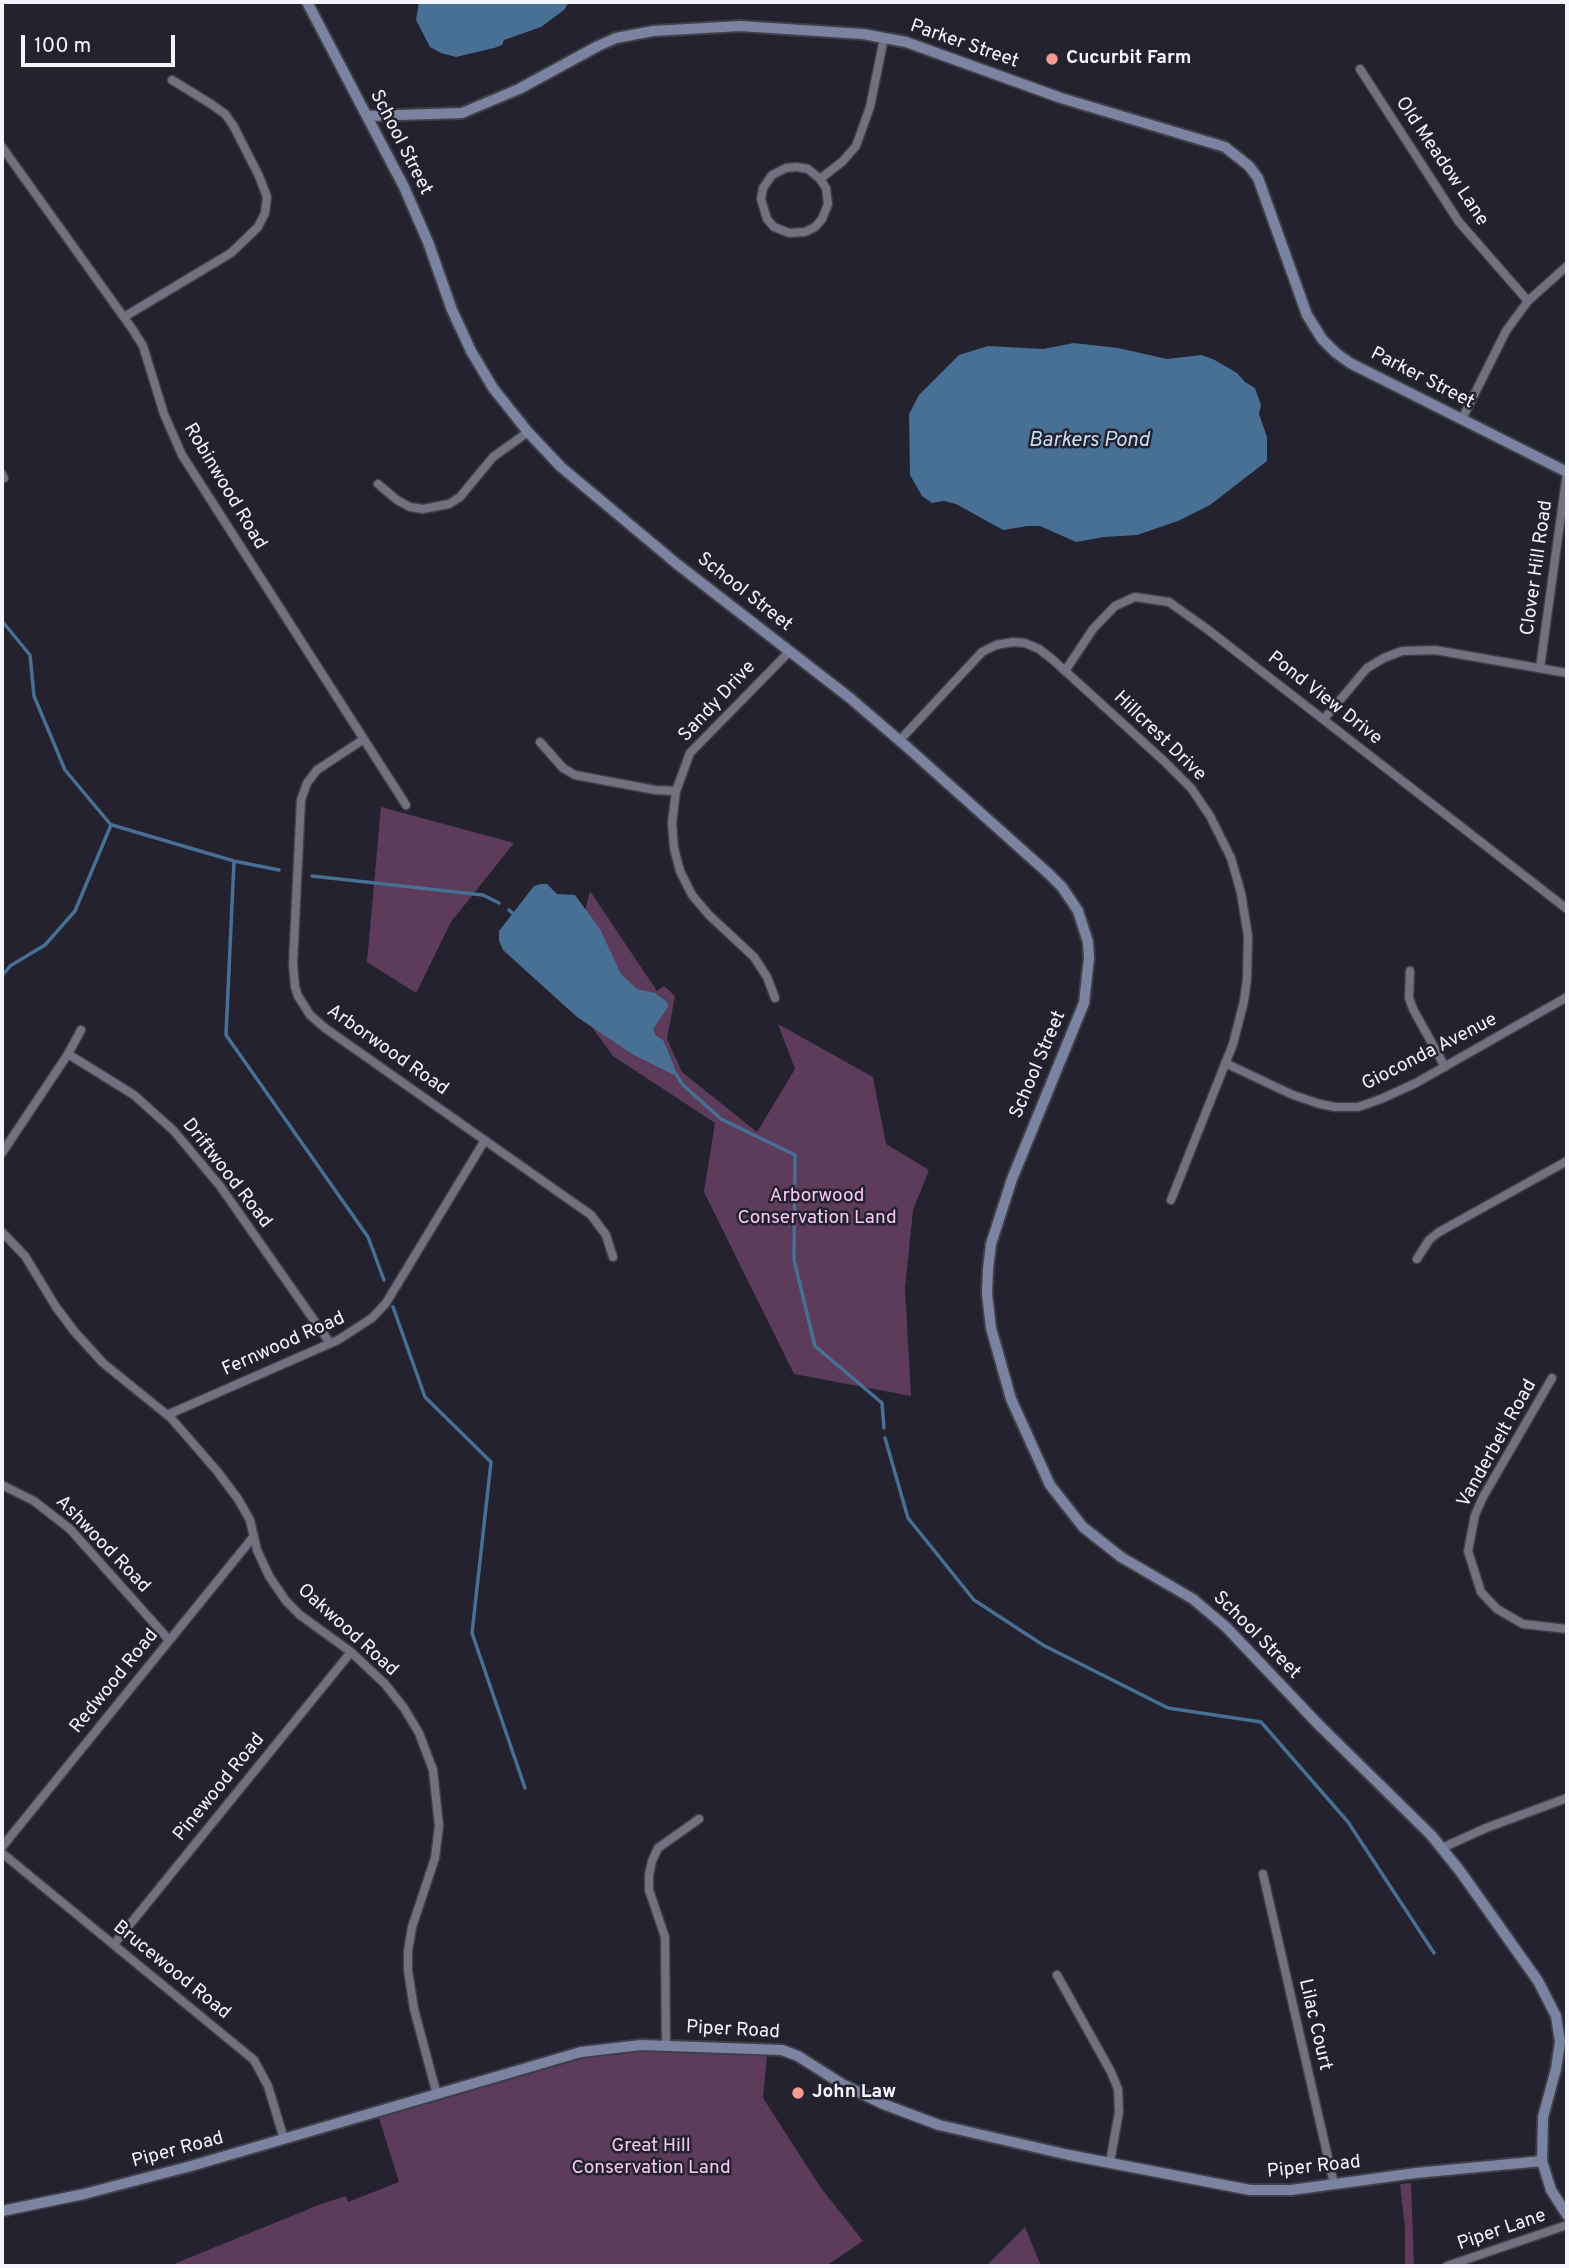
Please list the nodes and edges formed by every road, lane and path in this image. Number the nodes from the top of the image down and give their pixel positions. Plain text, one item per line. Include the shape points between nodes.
1 (307, 2) edge
2 (884, 38) junction
3 (1360, 69) dead end
4 (172, 80) dead end
5 (369, 116) junction
6 (2, 147) edge
7 (820, 179) junction
8 (1567, 266) edge
9 (1528, 301) junction
10 (124, 317) junction
11 (1462, 419) junction
12 (528, 432) junction
13 (1567, 472) edge
14 (378, 484) dead end
15 (790, 651) junction
16 (1540, 668) junction
17 (1065, 671) junction
18 (1567, 673) edge
19 (1324, 719) junction
20 (364, 739) junction
21 (900, 740) junction
22 (540, 742) dead end
23 (676, 791) junction
24 (407, 805) dead end
25 (1567, 909) edge
26 (1410, 971) dead end
27 (775, 998) dead end
28 (1567, 998) edge
29 (80, 1030) dead end
30 (68, 1054) junction
31 (1225, 1063) junction
32 (1445, 1067) junction
33 (485, 1140) junction
34 (2, 1153) edge
35 (1567, 1161) edge
36 (1171, 1200) dead end
37 (2, 1232) edge
38 (613, 1257) dead end
39 (1417, 1259) dead end
40 (330, 1343) junction
41 (1552, 1378) dead end
42 (167, 1415) junction
43 (2, 1485) edge
44 (254, 1536) junction
45 (1567, 1629) edge
46 (169, 1640) junction
47 (351, 1652) junction
48 (1567, 1798) edge
49 (699, 1819) dead end
50 (2, 1847) edge
51 (1442, 1847) junction
52 (2, 1853) edge
53 (1263, 1874) dead end
54 (114, 1944) junction
55 (1057, 1975) dead end
56 (666, 2045) junction
57 (437, 2095) junction
58 (284, 2139) junction
59 (1542, 2161) junction
60 (1110, 2162) junction
61 (1334, 2184) junction
62 (2, 2211) edge
63 (1567, 2215) edge
64 (1567, 2225) edge
65 (1447, 2266) edge

1 - 5 street, School Street
2 - 5 street, Parker Street via 740,26 653,31 616,38 462,113
2 - 7 street via 860,137 850,154
2 - 11 street, Parker Street via 1225,147 1258,178 1304,307 1329,346 1350,363
3 - 9 street, Old Meadow Lane via 1459,222
4 - 10 street via 225,114 233,125 267,197 265,213 252,234 231,253
5 - 12 street, School Street via 413,207 471,351
6 - 10 street, Robinwood Road
7 - 7 street via 792,167 768,179 761,204 774,227 789,233 814,227 828,204
8 - 9 street
9 - 11 street via 1497,346
10 - 20 street, Robinwood Road via 143,346 182,455
11 - 13 street, Parker Street
12 - 14 street via 494,457 449,504 410,507
12 - 15 street, School Street via 561,467
13 - 16 street, Clover Hill Road
15 - 21 street, School Street
15 - 23 street, Sandy Drive via 690,753
16 - 18 street
16 - 19 street via 1435,650 1402,651 1367,668
17 - 19 street, Pond View Drive via 1115,606 1136,597 1158,599 1180,608
17 - 21 street, Hillcrest Drive via 1025,643 996,645 975,658
17 - 31 street, Hillcrest Drive via 1191,788 1231,858 1245,916 1248,957 1244,1001
19 - 25 street, Pond View Drive
20 - 24 street, Robinwood Road
20 - 33 street, Arborwood Road via 317,770 304,791 295,987 317,1022
21 - 51 street, School Street via 1062,887 1079,911 1088,942 1084,1003 1012,1179 991,1244 988,1269 988,1311 998,1360 1050,1485 1083,1527 1107,1547 1217,1618
22 - 23 street via 575,775
23 - 27 street, Sandy Drive via 672,823 680,871 709,915 754,957
26 - 32 street via 1413,1009
28 - 32 street, Gioconda Avenue
29 - 30 street
30 - 34 street
30 - 40 street, Driftwood Road via 148,1105 174,1130 220,1186
31 - 32 street, Gioconda Avenue via 1306,1100 1348,1108 1381,1099
31 - 36 street, Hillcrest Drive
33 - 38 street, Arborwood Road via 591,1215 606,1235
33 - 40 street, Fernwood Road via 379,1311 357,1330
35 - 39 street via 1439,1232
37 - 42 street, Oakwood Road via 25,1256 74,1331 103,1363
40 - 42 street, Fernwood Road
41 - 45 street, Vanderbelt Road via 1483,1497 1468,1551 1481,1592 1497,1609 1523,1624
42 - 44 street, Oakwood Road via 238,1499
43 - 46 street, Ashwood Road via 34,1501 70,1529
44 - 46 street, Redwood Road
44 - 47 street, Oakwood Road via 269,1576 286,1601
46 - 50 street, Redwood Road
47 - 54 street, Pinewood Road
47 - 57 street, Oakwood Road via 404,1708 433,1770 439,1826 435,1858 408,1951 414,2009
48 - 51 street
49 - 56 street via 658,1848 649,1875 649,1890 665,1937
51 - 59 street, School Street via 1538,1981 1557,2021 1559,2052 1542,2122
52 - 54 street, Brucewood Road
53 - 61 street, Lilac Court
54 - 58 street, Brucewood Road via 254,2060 268,2086
55 - 60 street via 1118,2089
56 - 57 street, Piper Road via 581,2052
56 - 60 street, Piper Road via 788,2052 851,2089 925,2121
57 - 58 street, Piper Road
58 - 62 street, Piper Road via 84,2194
59 - 61 street, Piper Road
59 - 63 street, School Street via 1551,2190
60 - 61 street, Piper Road via 1250,2190
64 - 65 street, Piper Lane

